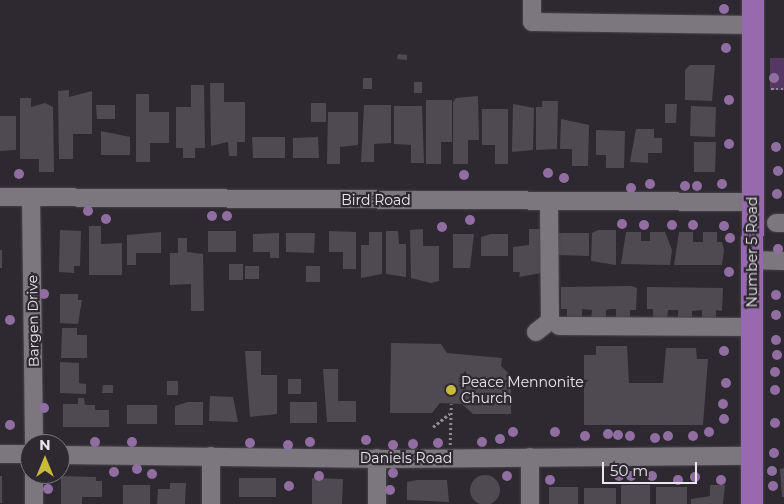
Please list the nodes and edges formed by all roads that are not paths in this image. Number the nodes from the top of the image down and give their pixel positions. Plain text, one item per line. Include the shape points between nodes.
1 (532, 0) edge
2 (753, 0) edge
3 (753, 25) junction
4 (0, 197) edge
5 (31, 197) junction
6 (549, 201) junction
7 (752, 202) junction
8 (752, 260) junction
9 (784, 261) edge
10 (559, 326) dead end
11 (752, 327) junction
12 (536, 332) dead end
13 (34, 434) edge
14 (0, 454) edge
15 (20, 454) edge
16 (70, 454) edge
17 (211, 456) junction
18 (751, 456) junction
19 (377, 458) junction
20 (530, 458) junction
21 (34, 484) edge
22 (34, 504) edge
23 (211, 504) edge
24 (377, 504) edge
25 (530, 504) edge
26 (752, 504) edge

1 - 3 street via 532,22
2 - 3 main road, Number 5 Road
3 - 7 main road, Number 5 Road
4 - 5 street, Bird Road
5 - 6 street, Bird Road
5 - 13 street, Bargen Drive
6 - 7 street, Bird Road
6 - 12 street via 550,321
7 - 8 main road, Number 5 Road
8 - 9 street
8 - 11 main road, Number 5 Road
10 - 11 street
11 - 18 main road, Number 5 Road
14 - 15 street
16 - 17 street, Daniels Road
17 - 19 street, Daniels Road
17 - 23 street
18 - 20 street, Daniels Road
18 - 26 main road, Number 5 Road
19 - 20 street, Daniels Road
19 - 24 street
20 - 25 street
21 - 22 street

